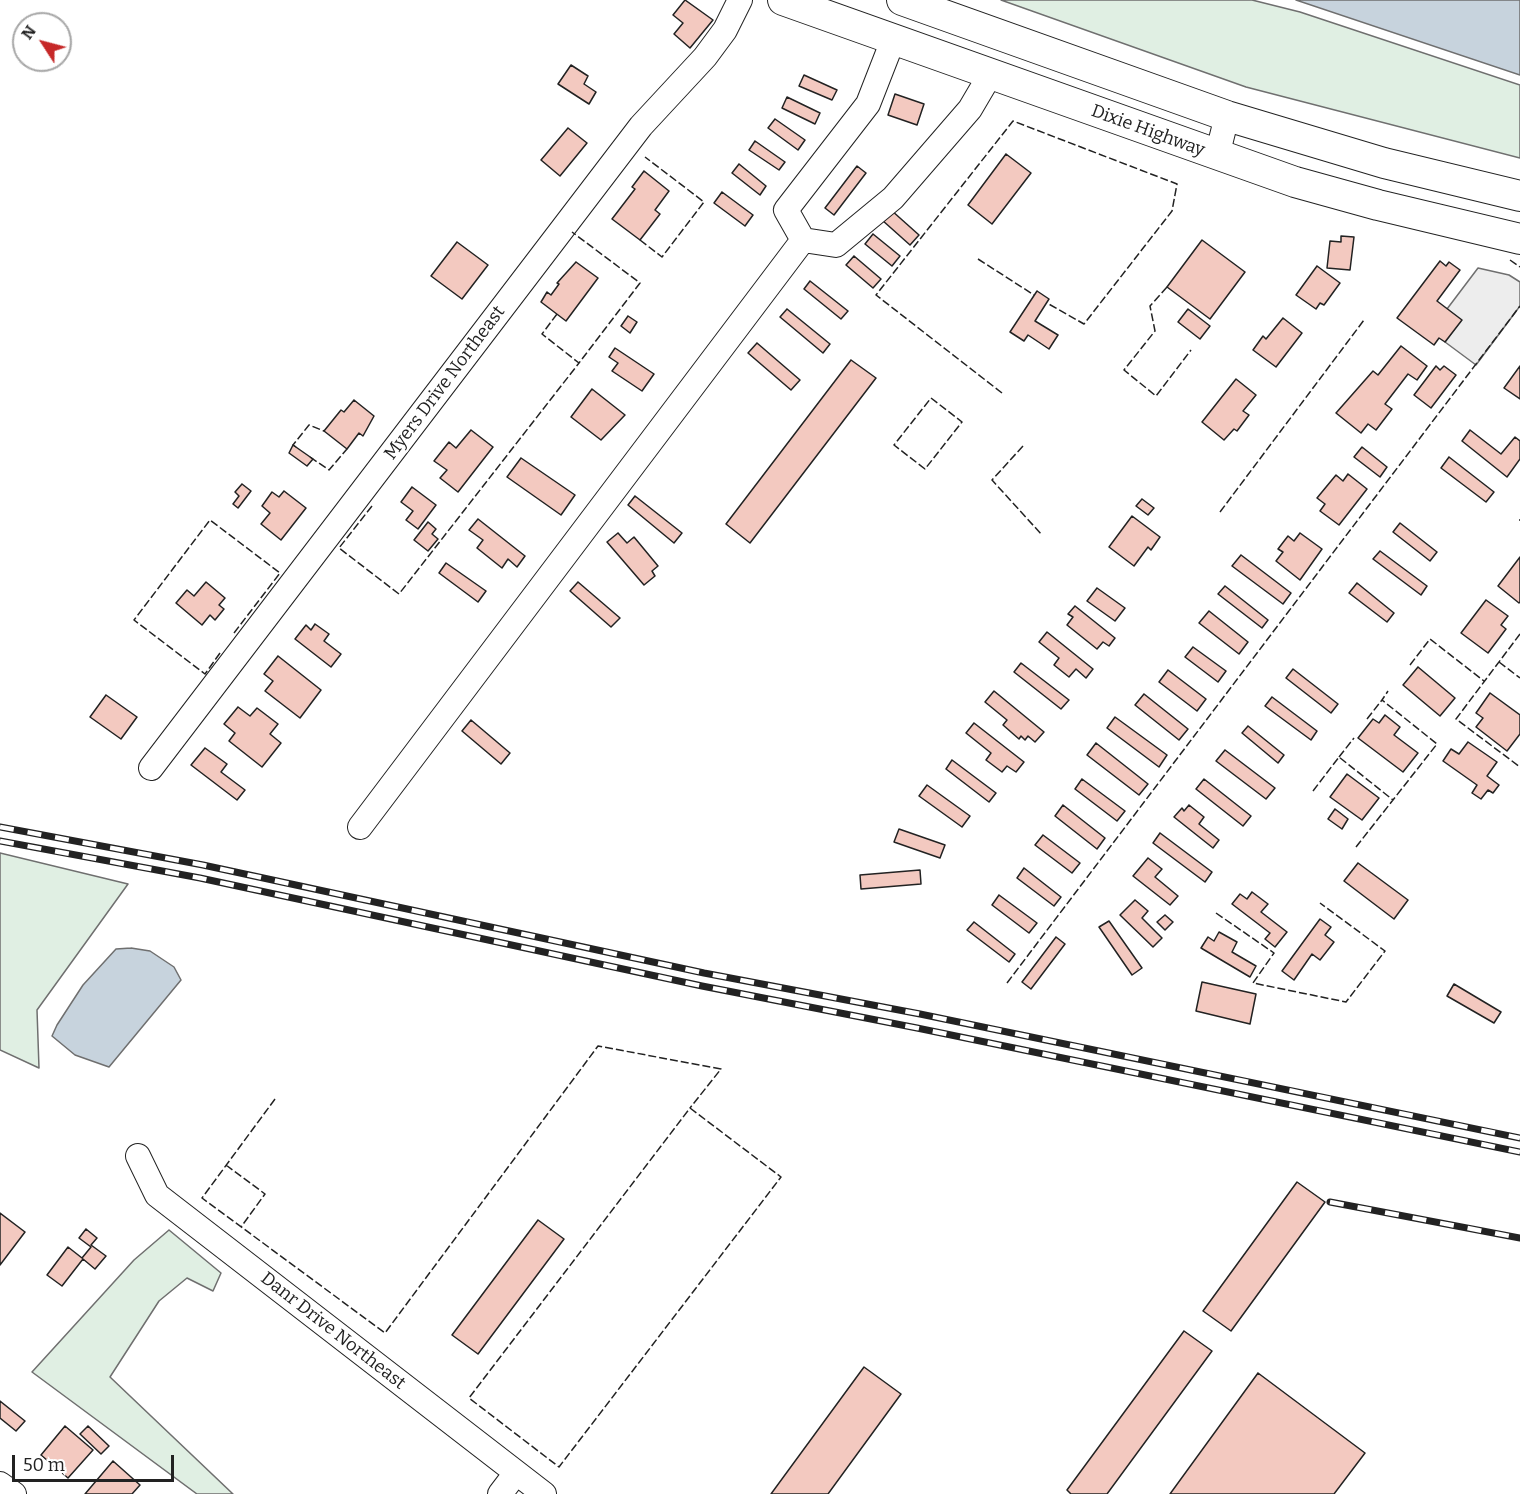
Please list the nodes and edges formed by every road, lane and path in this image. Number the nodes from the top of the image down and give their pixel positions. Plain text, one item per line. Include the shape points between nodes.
1 (740, 0) edge
2 (783, 0) edge
3 (902, 0) edge
4 (893, 40) junction
5 (990, 75) junction
6 (1227, 116) junction
7 (1217, 156) junction
8 (1520, 196) edge
9 (1520, 239) edge
10 (803, 240) junction
11 (151, 768) dead end
12 (360, 828) dead end
13 (138, 1156) dead end
14 (516, 1473) junction
15 (0, 1484) edge
16 (14, 1494) edge
17 (500, 1494) edge
18 (544, 1494) edge

1 - 11 street, Myers Drive Northeast via 705,57 635,134
2 - 4 main road, Dixie Highway
3 - 6 main road
4 - 5 main road, Dixie Highway
4 - 10 street via 868,104 786,210
5 - 7 main road, Dixie Highway
5 - 10 street via 970,109 893,198 836,245
6 - 7 street
6 - 8 main road via 1384,163
7 - 9 main road, Dixie Highway via 1378,205
10 - 12 street
13 - 14 street, Danr Drive Northeast via 158,1195
14 - 17 street
14 - 18 street, Danr Drive Northeast
15 - 16 street

